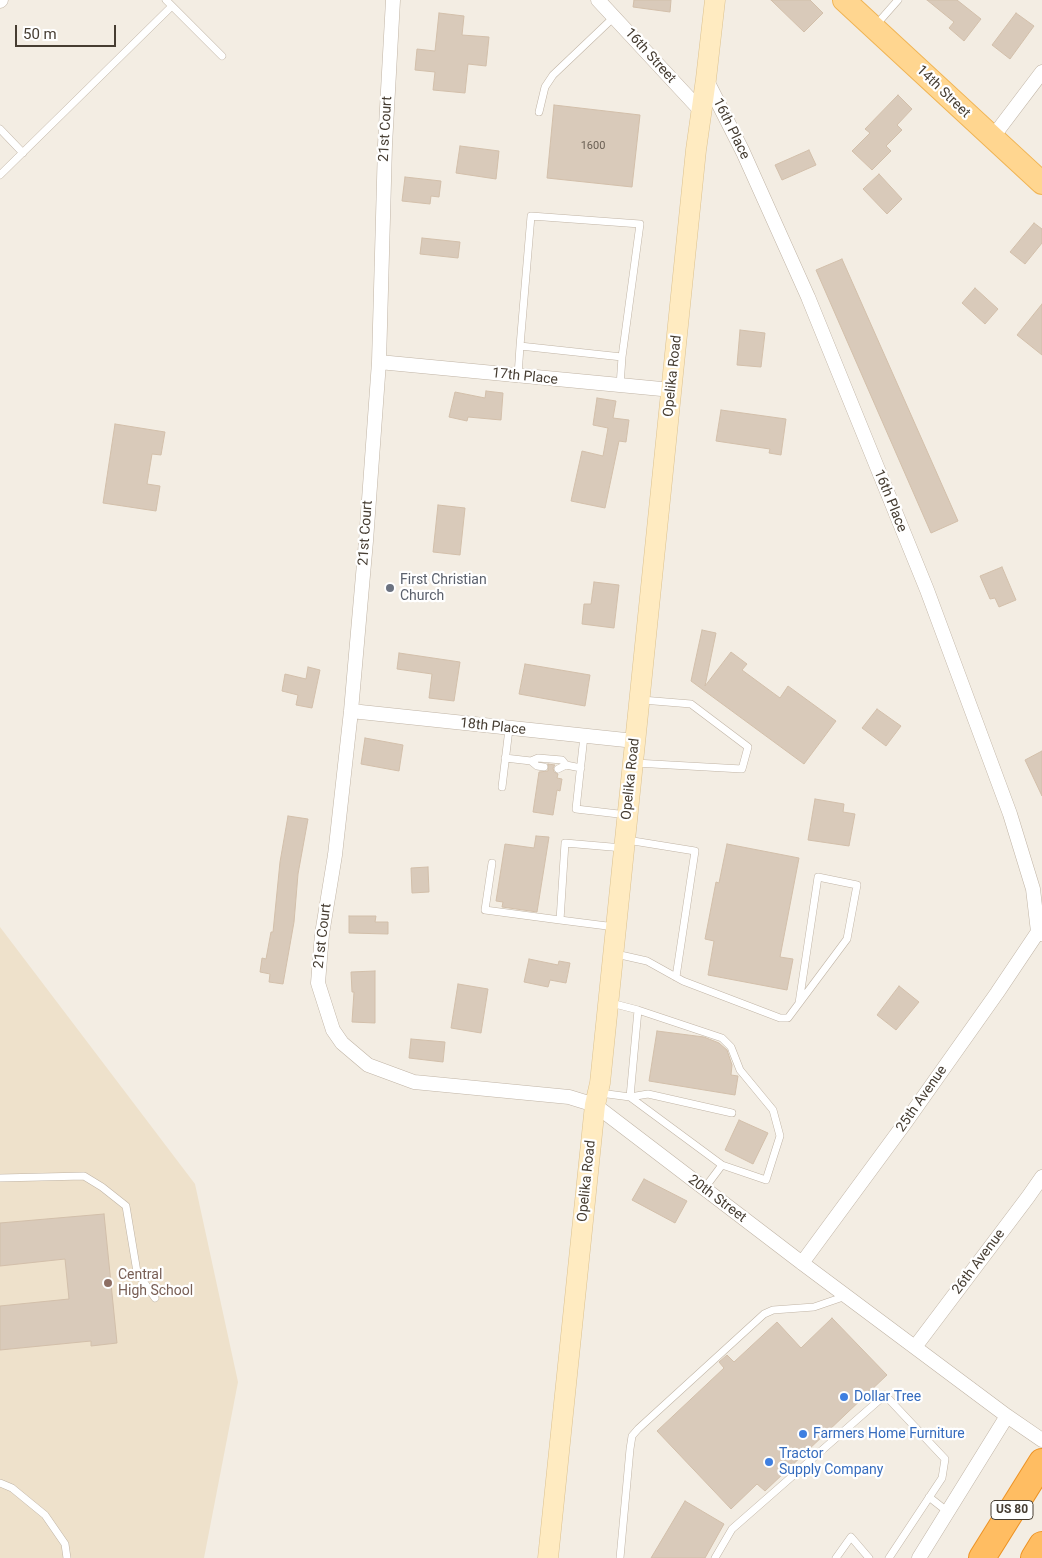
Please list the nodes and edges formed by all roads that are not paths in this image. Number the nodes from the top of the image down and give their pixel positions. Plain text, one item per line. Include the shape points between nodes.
1 (166, 0) edge
2 (393, 0) edge
3 (598, 0) edge
4 (714, 0) edge
5 (844, 0) edge
6 (898, 0) edge
7 (172, 6) junction
8 (614, 16) junction
9 (874, 27) junction
10 (222, 56) dead end
11 (1042, 72) edge
12 (706, 79) junction
13 (539, 112) dead end
14 (702, 112) junction
15 (0, 129) edge
16 (992, 138) junction
17 (23, 153) junction
18 (0, 175) edge
19 (1042, 183) edge
20 (520, 346) junction
21 (622, 357) junction
22 (378, 362) junction
23 (518, 376) junction
24 (620, 386) junction
25 (672, 390) junction
26 (639, 699) junction
27 (351, 711) junction
28 (509, 729) junction
29 (584, 736) junction
30 (635, 741) junction
31 (505, 758) junction
32 (531, 761) junction
33 (633, 763) junction
34 (566, 765) junction
35 (544, 767) dead end
36 (581, 768) junction
37 (558, 769) dead end
38 (502, 787) dead end
39 (627, 815) junction
40 (624, 844) junction
41 (492, 863) dead end
42 (560, 920) junction
43 (616, 927) junction
44 (1040, 933) edge
45 (613, 954) junction
46 (676, 977) junction
47 (608, 1002) junction
48 (799, 1003) junction
49 (638, 1010) junction
50 (354, 1054) joint
51 (630, 1097) junction
52 (597, 1099) junction
53 (732, 1113) dead end
54 (722, 1165) junction
55 (1042, 1177) edge
56 (0, 1178) edge
57 (704, 1189) junction
58 (802, 1263) junction
59 (848, 1296) junction
60 (155, 1298) dead end
61 (914, 1347) junction
62 (1008, 1416) junction
63 (1042, 1440) edge
64 (1042, 1462) edge
65 (0, 1483) edge
66 (929, 1497) junction
67 (948, 1512) junction
68 (1042, 1545) edge
69 (67, 1558) edge
70 (548, 1558) edge
71 (620, 1558) edge
72 (715, 1558) edge
73 (836, 1558) edge
74 (869, 1558) edge
75 (889, 1558) edge
76 (919, 1558) edge
77 (982, 1558) edge
78 (1034, 1558) edge

1 - 7 lane
2 - 22 street, 21st Court
3 - 8 street, 16th Street
4 - 12 main road, Opelika Road
5 - 9 main road, 14th Street
6 - 9 lane
7 - 10 lane
7 - 17 lane
8 - 13 lane via 553,75 545,87
8 - 14 street, 16th Street
9 - 16 main road, 14th Street
11 - 16 street
12 - 14 main road, Opelika Road
12 - 44 street, 16th Place via 804,288 927,590 1010,814 1033,889
14 - 25 main road, Opelika Road
15 - 17 lane
16 - 19 main road, 14th Street
17 - 18 lane
20 - 21 lane
20 - 21 lane via 530,216 640,224
20 - 23 lane
21 - 24 lane
22 - 23 street, 17th Place
22 - 27 street, 21st Court
23 - 24 street, 17th Place
24 - 25 street, 17th Place
25 - 26 main road, Opelika Road
26 - 30 main road, Opelika Road
26 - 33 lane via 691,704 748,747 742,770
27 - 28 street, 18th Place
27 - 50 street, 21st Court via 318,983 333,1030
28 - 29 street, 18th Place
28 - 31 lane
29 - 30 street, 18th Place
29 - 36 lane
30 - 33 main road, Opelika Road
31 - 32 lane
31 - 38 lane
32 - 34 lane via 538,758 562,760
32 - 35 lane
33 - 39 main road, Opelika Road
34 - 36 lane
34 - 37 lane
36 - 39 lane via 576,809
39 - 40 main road, Opelika Road
40 - 42 lane via 566,842
40 - 43 main road, Opelika Road
40 - 46 lane via 695,851
41 - 42 lane via 485,910
42 - 43 lane
43 - 45 main road, Opelika Road
44 - 58 street, 25th Avenue
45 - 46 lane via 648,961
45 - 47 main road, Opelika Road
46 - 48 lane via 780,1018 788,1018
47 - 49 lane
47 - 52 main road, Opelika Road
48 - 48 lane via 847,939 857,885 818,877
49 - 51 lane
49 - 54 lane via 722,1038 731,1047 740,1070 773,1110 780,1136 766,1180
50 - 52 street, 20th Street via 368,1065 414,1082
51 - 52 lane
51 - 53 lane via 648,1094
51 - 54 lane
52 - 57 street, 20th Street
52 - 70 main road, Opelika Road
54 - 57 lane
55 - 61 street, 26th Avenue
56 - 60 lane via 84,1176 102,1187 126,1206 138,1272
57 - 58 street, 20th Street
58 - 59 street, 20th Street
59 - 61 street, 20th Street
59 - 71 lane via 814,1307 773,1310 764,1314 638,1429 632,1436 630,1449
61 - 62 street, 20th Street
62 - 63 street, 20th Street
62 - 67 street
64 - 77 highway, US 80
65 - 69 lane via 12,1488 45,1515 65,1544
66 - 67 lane
66 - 72 lane via 942,1478 945,1459 885,1395 732,1529
66 - 75 lane
67 - 76 street
68 - 78 highway
73 - 74 lane via 851,1537

